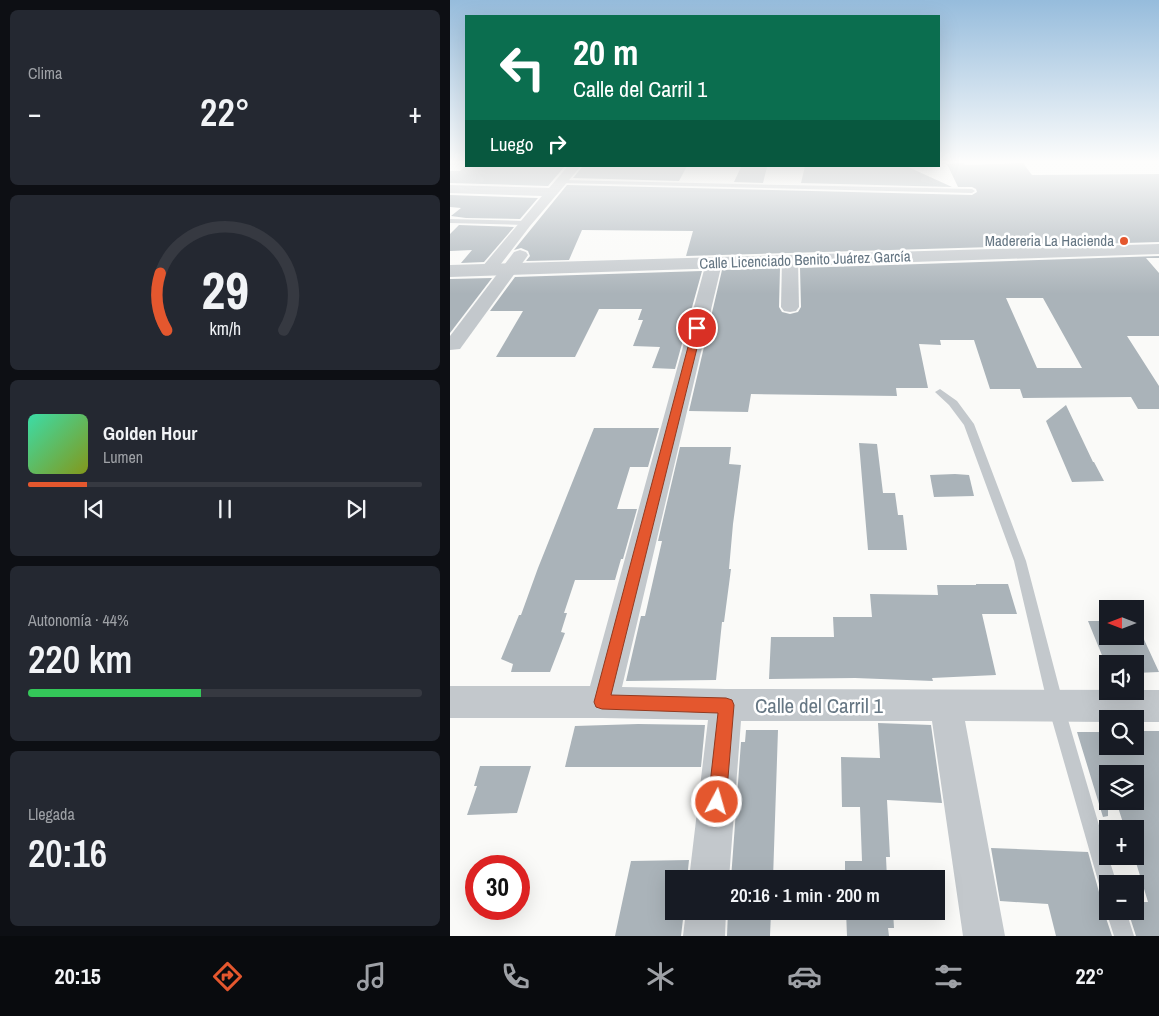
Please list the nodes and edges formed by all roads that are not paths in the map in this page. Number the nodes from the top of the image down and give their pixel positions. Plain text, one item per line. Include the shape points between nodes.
1 (540, 207) edge
2 (450, 221) edge
3 (525, 223) junction
4 (1159, 238) edge
5 (1104, 245) junction
6 (1159, 249) edge
7 (450, 258) edge
8 (790, 260) junction
9 (504, 263) junction
10 (714, 263) junction
11 (450, 271) edge
12 (790, 307) dead end
13 (453, 344) dead end
14 (940, 392) dead end
15 (450, 702) edge
16 (602, 702) junction
17 (726, 705) junction
18 (946, 706) junction
19 (1056, 706) junction
20 (1159, 706) edge
21 (710, 870) edge
22 (1105, 875) edge
23 (705, 920) edge
24 (1119, 920) edge
25 (704, 936) edge
26 (984, 936) edge
27 (1124, 936) edge

1 - 3 street
2 - 3 lane
3 - 9 street
4 - 5 street, Calle Licenciado Benito Juárez García
5 - 6 street, Calle Licenciado Benito Juárez García
5 - 8 street, Calle Licenciado Benito Juárez García
5 - 9 street, Calle Licenciado Benito Juárez García
7 - 9 street, Calle Licenciado Benito Juárez García
8 - 10 street, Calle Licenciado Benito Juárez García
8 - 12 street
9 - 10 street, Calle Licenciado Benito Juárez García
9 - 11 street, Calle Licenciado Benito Juárez García
9 - 13 street
10 - 16 street
14 - 19 lane via 969,424 987,468 1020,561
15 - 16 street, Calle del Carril 1
16 - 17 street, Calle del Carril 1
17 - 18 street, Calle del Carril 1
17 - 21 street
18 - 19 street, Calle del Carril 1
18 - 26 street
19 - 20 street, Calle del Carril 1
19 - 22 lane
23 - 25 street
24 - 27 lane

